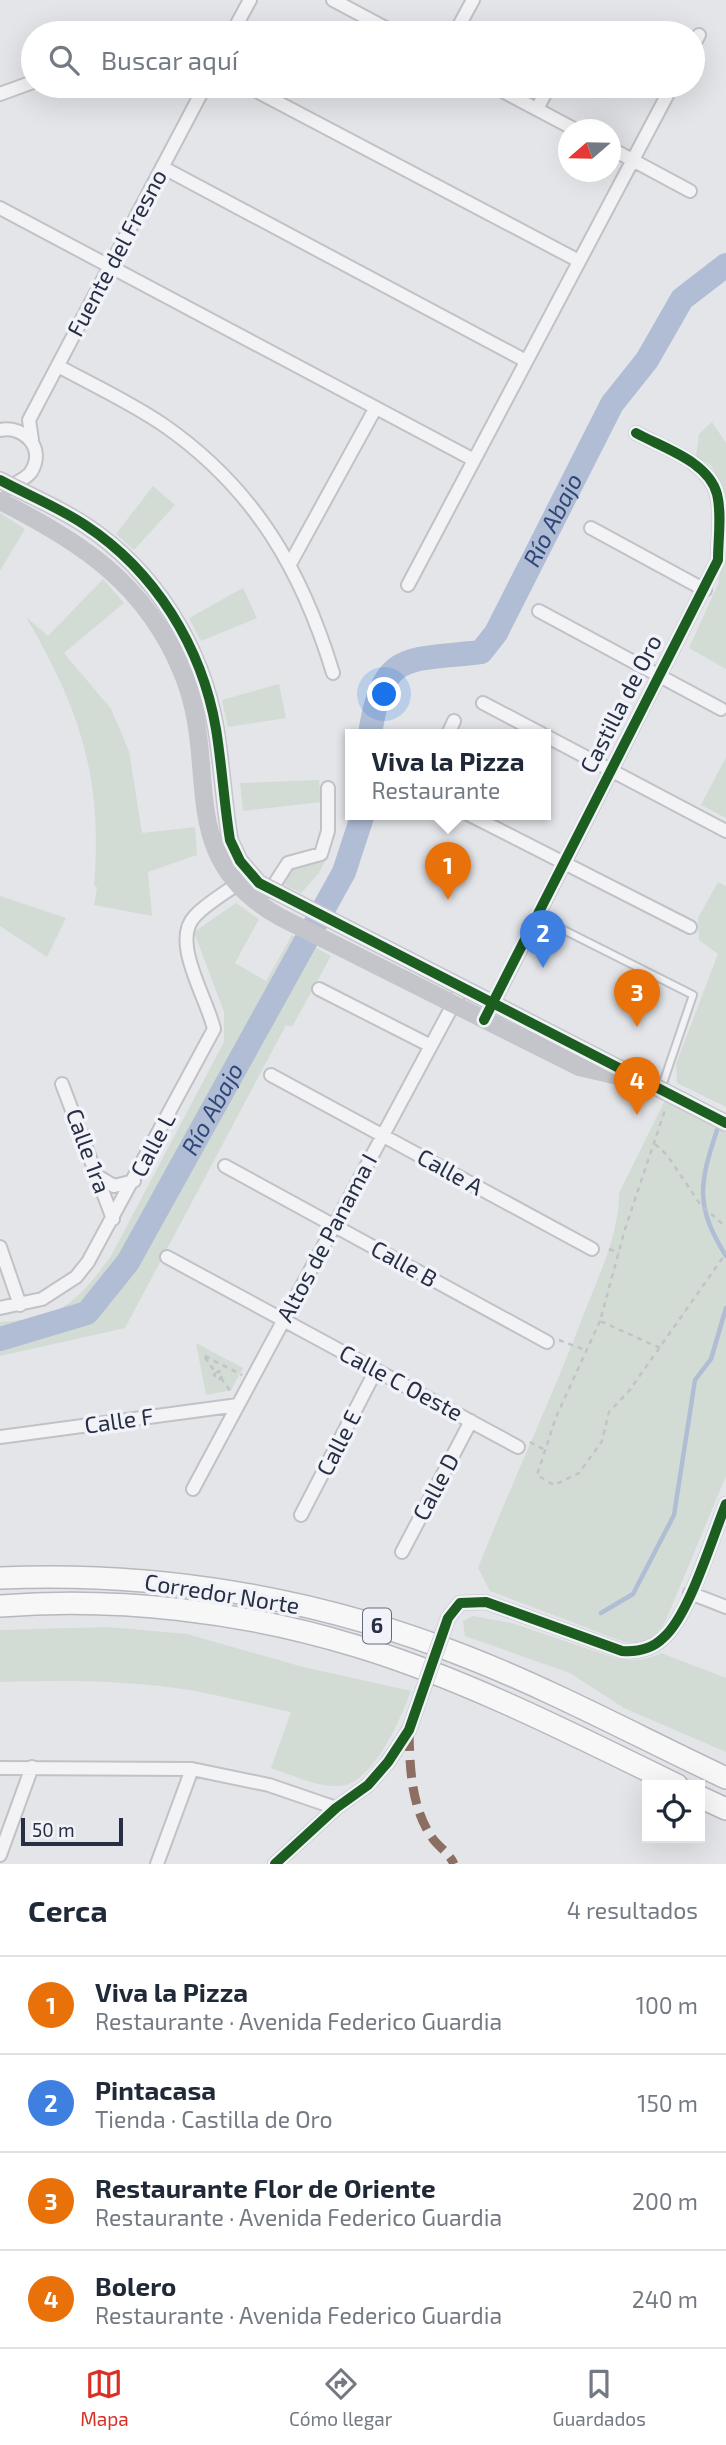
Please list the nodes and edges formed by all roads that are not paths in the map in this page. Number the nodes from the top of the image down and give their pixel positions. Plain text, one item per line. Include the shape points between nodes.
1 (250, 0) edge
2 (473, 0) edge
3 (340, 2) edge
4 (239, 21) edge
5 (374, 21) edge
6 (462, 21) edge
7 (21, 86) edge
8 (0, 94) edge
9 (199, 98) edge
10 (270, 98) edge
11 (516, 98) edge
12 (543, 98) edge
13 (666, 98) edge
14 (537, 109) junction
15 (558, 120) edge
16 (621, 153) edge
17 (633, 160) junction
18 (162, 167) junction
19 (690, 191) dead end
20 (2, 214) edge
21 (579, 261) junction
22 (109, 268) junction
23 (526, 361) junction
24 (58, 366) junction
25 (375, 409) junction
26 (29, 420) junction
27 (5, 429) edge
28 (636, 433) dead end
29 (32, 440) junction
30 (474, 460) junction
31 (5, 483) edge
32 (1, 502) edge
33 (591, 528) dead end
34 (290, 564) junction
35 (408, 585) dead end
36 (705, 590) junction
37 (539, 611) dead end
38 (176, 636) junction
39 (333, 673) dead end
40 (658, 676) junction
41 (483, 703) dead end
42 (721, 709) dead end
43 (454, 721) dead end
44 (450, 729) edge
45 (533, 729) edge
46 (551, 739) edge
47 (610, 770) junction
48 (328, 788) dead end
49 (480, 820) edge
50 (726, 831) edge
51 (564, 862) junction
52 (243, 880) junction
53 (270, 891) junction
54 (284, 908) junction
55 (537, 916) junction
56 (690, 927) dead end
57 (341, 937) junction
58 (462, 988) junction
59 (319, 989) dead end
60 (493, 1003) junction
61 (453, 1005) junction
62 (484, 1020) junction
63 (431, 1046) junction
64 (271, 1075) dead end
65 (638, 1080) junction
66 (62, 1083) dead end
67 (665, 1093) junction
68 (726, 1124) edge
69 (383, 1135) junction
70 (225, 1166) dead end
71 (97, 1176) junction
72 (134, 1181) junction
73 (113, 1219) junction
74 (334, 1226) junction
75 (0, 1247) edge
76 (592, 1249) dead end
77 (167, 1257) dead end
78 (20, 1305) junction
79 (0, 1308) edge
80 (284, 1320) junction
81 (550, 1340) road end
82 (376, 1370) junction
83 (238, 1405) junction
84 (471, 1421) junction
85 (0, 1437) edge
86 (519, 1442) road end
87 (193, 1489) dead end
88 (726, 1504) edge
89 (301, 1515) dead end
90 (402, 1552) dead end
91 (0, 1578) edge
92 (690, 1593) junction
93 (0, 1606) edge
94 (726, 1606) edge
95 (678, 1755) junction
96 (726, 1764) edge
97 (32, 1767) junction
98 (0, 1768) edge
99 (192, 1769) junction
100 (726, 1778) edge
101 (666, 1780) edge
102 (705, 1799) edge
103 (337, 1808) junction
104 (726, 1808) edge
105 (0, 1855) edge
106 (157, 1864) edge
107 (275, 1864) edge

1 - 4 street
2 - 6 street
3 - 5 street
7 - 8 street
9 - 18 street, Fuente del Fresno
10 - 21 street
11 - 14 street
12 - 14 street
13 - 17 street
14 - 15 street
16 - 17 street
17 - 19 street
17 - 21 street
18 - 22 street, Fuente del Fresno
18 - 23 street
20 - 22 street
21 - 23 street
22 - 24 street, Fuente del Fresno
22 - 25 street
23 - 30 street
24 - 26 street, Fuente del Fresno
24 - 34 street via 165,426 206,460 256,510
25 - 30 street
25 - 34 street
26 - 27 street
26 - 29 street
27 - 29 street via 22,431
28 - 36 street, Castilla de Oro via 702,469 712,480 717,496 718,560
29 - 31 street via 35,463 24,479
30 - 35 street
31 - 32 street
31 - 38 street via 102,537 163,598
32 - 38 street via 89,551
33 - 36 street
34 - 39 street via 316,618
36 - 40 street, Castilla de Oro
37 - 40 street
38 - 52 street via 193,707 212,843 219,861
40 - 42 street
40 - 47 street, Castilla de Oro
41 - 45 street
43 - 44 street
46 - 47 street
47 - 50 street
47 - 51 street, Castilla de Oro
48 - 53 street via 328,831 321,854 288,863
49 - 51 street
51 - 55 street, Castilla de Oro
51 - 56 street
52 - 53 street
52 - 54 street via 255,903
52 - 72 street, Calle L via 186,927 188,956 214,1029
53 - 54 street
54 - 57 street
55 - 60 street, Castilla de Oro
55 - 67 lane via 694,995
57 - 58 street
57 - 61 street
58 - 60 street
58 - 61 street, Altos de Panama I
59 - 63 street
60 - 62 street, Castilla de Oro
60 - 65 street
61 - 62 street
61 - 63 street, Altos de Panama I
62 - 65 street via 579,1067
63 - 69 street, Altos de Panama I
64 - 69 street, Calle A
65 - 67 street
66 - 71 street, Calle 1ra
67 - 68 street
69 - 74 street, Altos de Panama I
69 - 76 street, Calle A
70 - 74 street, Calle B
71 - 72 street via 114,1186
71 - 73 street, Calle 1ra
72 - 73 street, Calle L
73 - 78 street, Calle L via 76,1277 42,1299
74 - 80 street, Altos de Panama I
74 - 81 street, Calle B
75 - 78 street
77 - 80 street, Calle C Oeste
78 - 79 street, Calle L
80 - 82 street, Calle C Oeste
80 - 83 street, Altos de Panama I
82 - 84 street, Calle C Oeste
82 - 89 street, Calle E
83 - 85 street, Calle F
83 - 87 street, Altos de Panama I
84 - 86 street, Calle C Oeste
84 - 90 street, Calle D
88 - 92 street
91 - 95 highway, Corredor Norte / 6 via 51,1576 172,1584 272,1599 360,1620 469,1658
92 - 94 street
92 - 103 street, bridge via 677,1623 663,1639 636,1652 486,1602 460,1603 448,1618 409,1730 368,1785
93 - 101 highway, Corredor Norte / 6 via 51,1602 131,1605 290,1628 355,1645 459,1684
95 - 96 highway
95 - 100 highway, Corredor Norte / 6
97 - 98 street
97 - 99 street
97 - 105 street
99 - 103 street via 269,1785
99 - 106 street
102 - 104 highway
103 - 107 street

